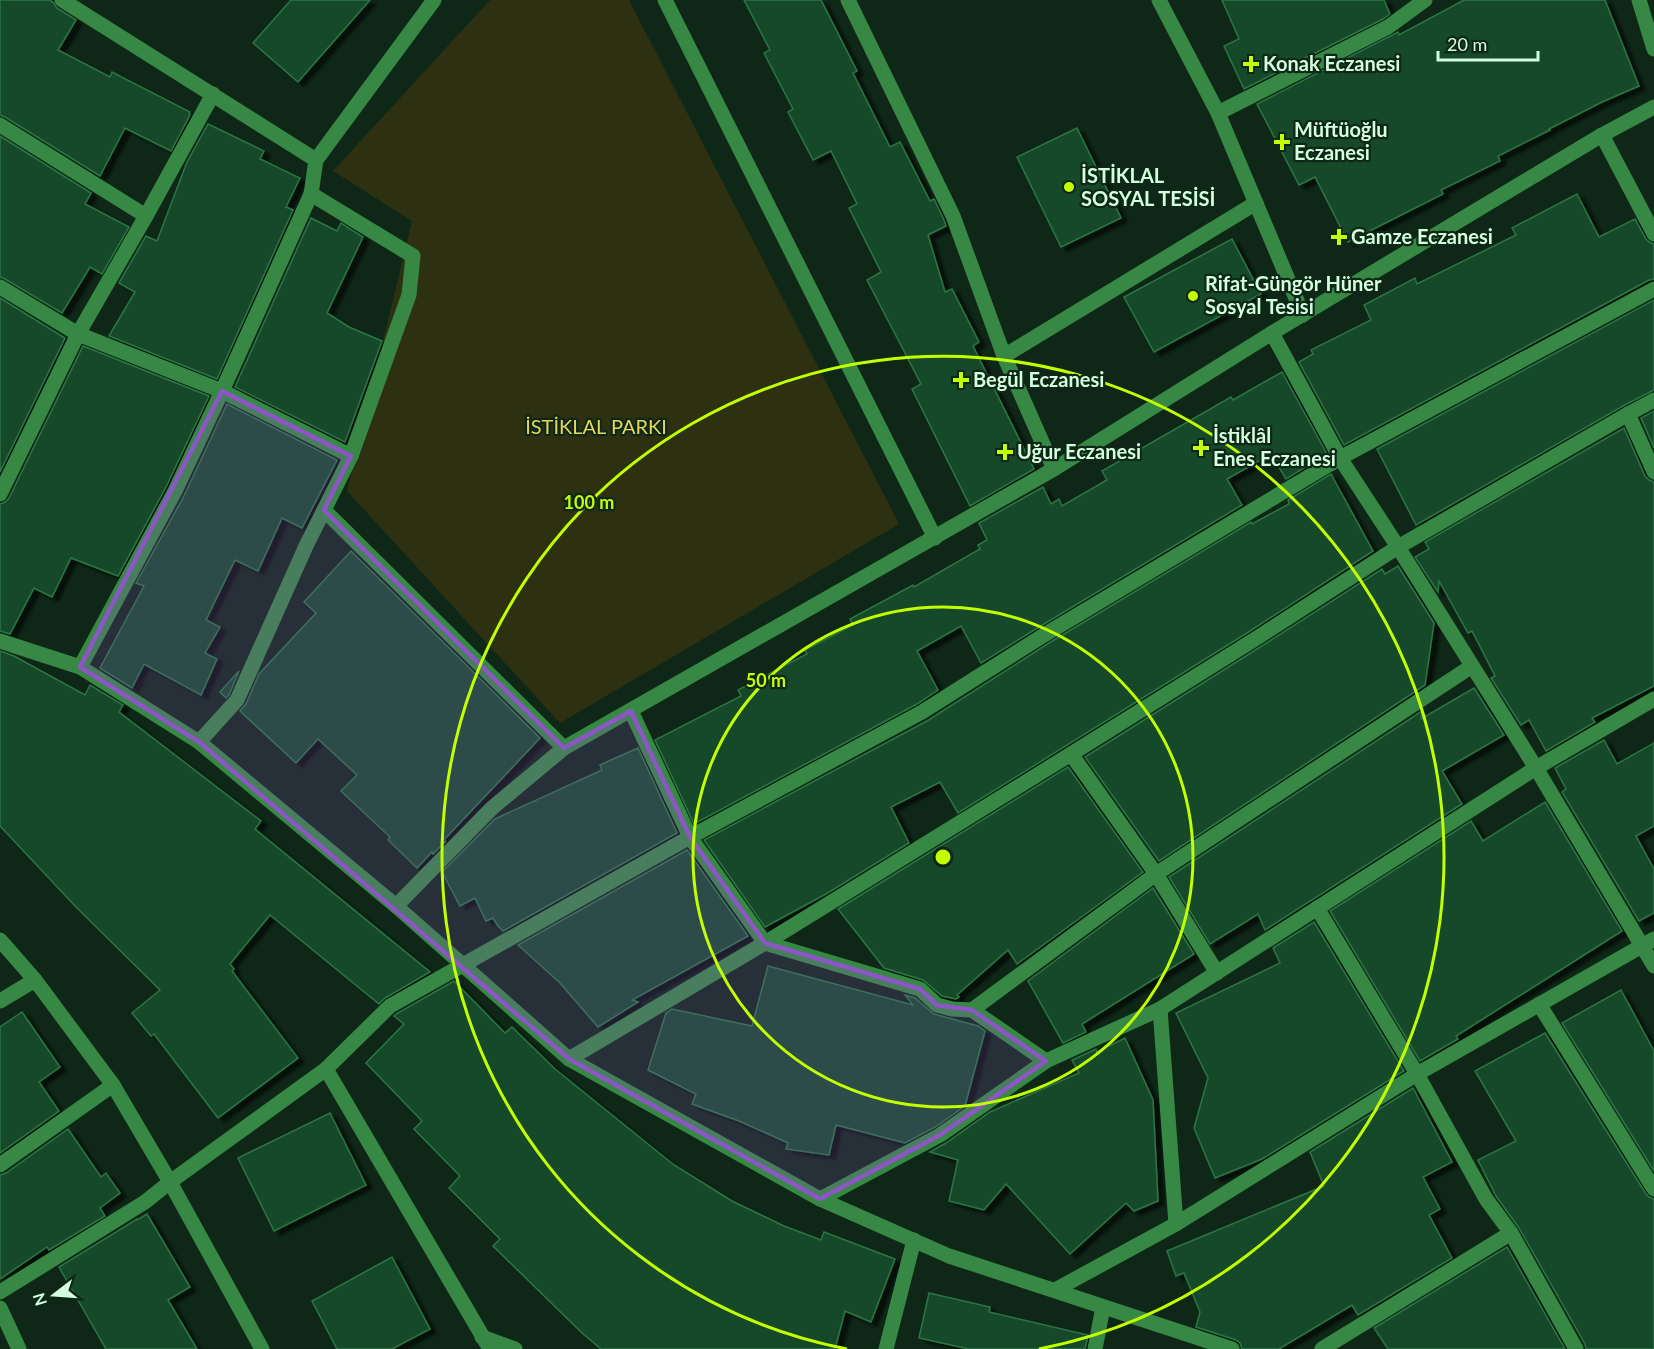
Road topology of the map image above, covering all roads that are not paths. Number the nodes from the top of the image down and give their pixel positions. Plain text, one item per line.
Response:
1 (62, 0) edge
2 (434, 0) edge
3 (665, 0) edge
4 (848, 0) edge
5 (1159, 0) edge
6 (1423, 0) edge
7 (1639, 0) edge
8 (1654, 49) edge
9 (213, 94) junction
10 (1654, 107) edge
11 (1218, 113) junction
12 (0, 125) edge
13 (1602, 135) junction
14 (316, 160) junction
15 (311, 194) junction
16 (1256, 203) junction
17 (146, 216) junction
18 (1654, 234) edge
19 (0, 287) edge
20 (1654, 289) edge
21 (1303, 315) junction
22 (1272, 333) junction
23 (78, 334) junction
24 (1004, 356) junction
25 (222, 391) junction
26 (1654, 400) edge
27 (1628, 414) junction
28 (351, 456) junction
29 (1340, 458) junction
30 (1054, 469) junction
31 (1654, 472) edge
32 (0, 494) edge
33 (324, 510) junction
34 (935, 538) junction
35 (1398, 547) junction
36 (0, 641) edge
37 (1472, 666) junction
38 (80, 667) junction
39 (1654, 700) edge
40 (631, 711) junction
41 (199, 742) junction
42 (564, 748) junction
43 (1071, 754) junction
44 (1536, 768) junction
45 (690, 837) junction
46 (1156, 874) junction
47 (396, 906) junction
48 (1317, 908) junction
49 (0, 940) edge
50 (1648, 942) edge
51 (765, 943) junction
52 (461, 965) junction
53 (1654, 966) edge
54 (1217, 973) junction
55 (35, 980) junction
56 (0, 1001) edge
57 (1539, 1004) junction
58 (1160, 1009) junction
59 (972, 1010) junction
60 (569, 1059) junction
61 (1046, 1061) junction
62 (326, 1069) junction
63 (1417, 1074) junction
64 (113, 1085) junction
65 (0, 1164) edge
66 (170, 1182) junction
67 (1654, 1189) edge
68 (820, 1199) junction
69 (1176, 1224) junction
70 (1511, 1233) junction
71 (914, 1240) junction
72 (1055, 1290) junction
73 (0, 1292) edge
74 (1103, 1306) junction
75 (0, 1308) edge
76 (486, 1343) edge
77 (18, 1349) edge
78 (261, 1349) edge
79 (515, 1349) edge
80 (886, 1349) edge
81 (1095, 1349) edge
82 (1232, 1349) edge
83 (1322, 1349) edge
84 (1576, 1349) edge

1 - 9 street
2 - 14 street
3 - 34 street
4 - 24 street
5 - 11 street
6 - 11 street
7 - 8 street
9 - 14 street
9 - 17 street
10 - 13 street
11 - 16 street
12 - 17 street
13 - 18 street
13 - 21 street
14 - 15 street
15 - 25 street
15 - 28 street
16 - 21 street
16 - 24 street
17 - 23 street
19 - 23 street
20 - 29 street
21 - 22 street
22 - 29 street
22 - 30 street
23 - 25 street
23 - 32 street
24 - 30 street
25 - 28 street
25 - 38 street
26 - 27 street
27 - 31 street
27 - 35 street
28 - 33 street
29 - 35 street
29 - 45 street
30 - 34 street
33 - 41 street
33 - 42 street
34 - 40 street
35 - 37 street
35 - 43 street
36 - 38 street
37 - 44 street
37 - 46 street
38 - 41 street
39 - 44 street
40 - 42 street
40 - 45 street
41 - 47 street
42 - 47 street
43 - 46 street
43 - 51 street
44 - 48 street
44 - 50 street
45 - 51 street
45 - 52 street
46 - 54 street
46 - 59 street
47 - 52 street
48 - 54 street
48 - 63 street
49 - 55 street
50 - 53 street
50 - 57 street
51 - 59 street
51 - 60 street
52 - 60 street
52 - 62 street
54 - 58 street
55 - 56 street
55 - 64 street
57 - 63 street
57 - 67 street
58 - 61 street
58 - 69 street
59 - 61 street
60 - 68 street
61 - 68 street
62 - 66 street
62 - 76 street
63 - 69 street
63 - 70 street
64 - 65 street
64 - 66 street
66 - 73 street
66 - 78 street
68 - 71 street
69 - 72 street
70 - 83 street
70 - 84 street
71 - 72 street
71 - 80 street
72 - 74 street
74 - 81 street
74 - 82 street
75 - 77 street
76 - 79 street

